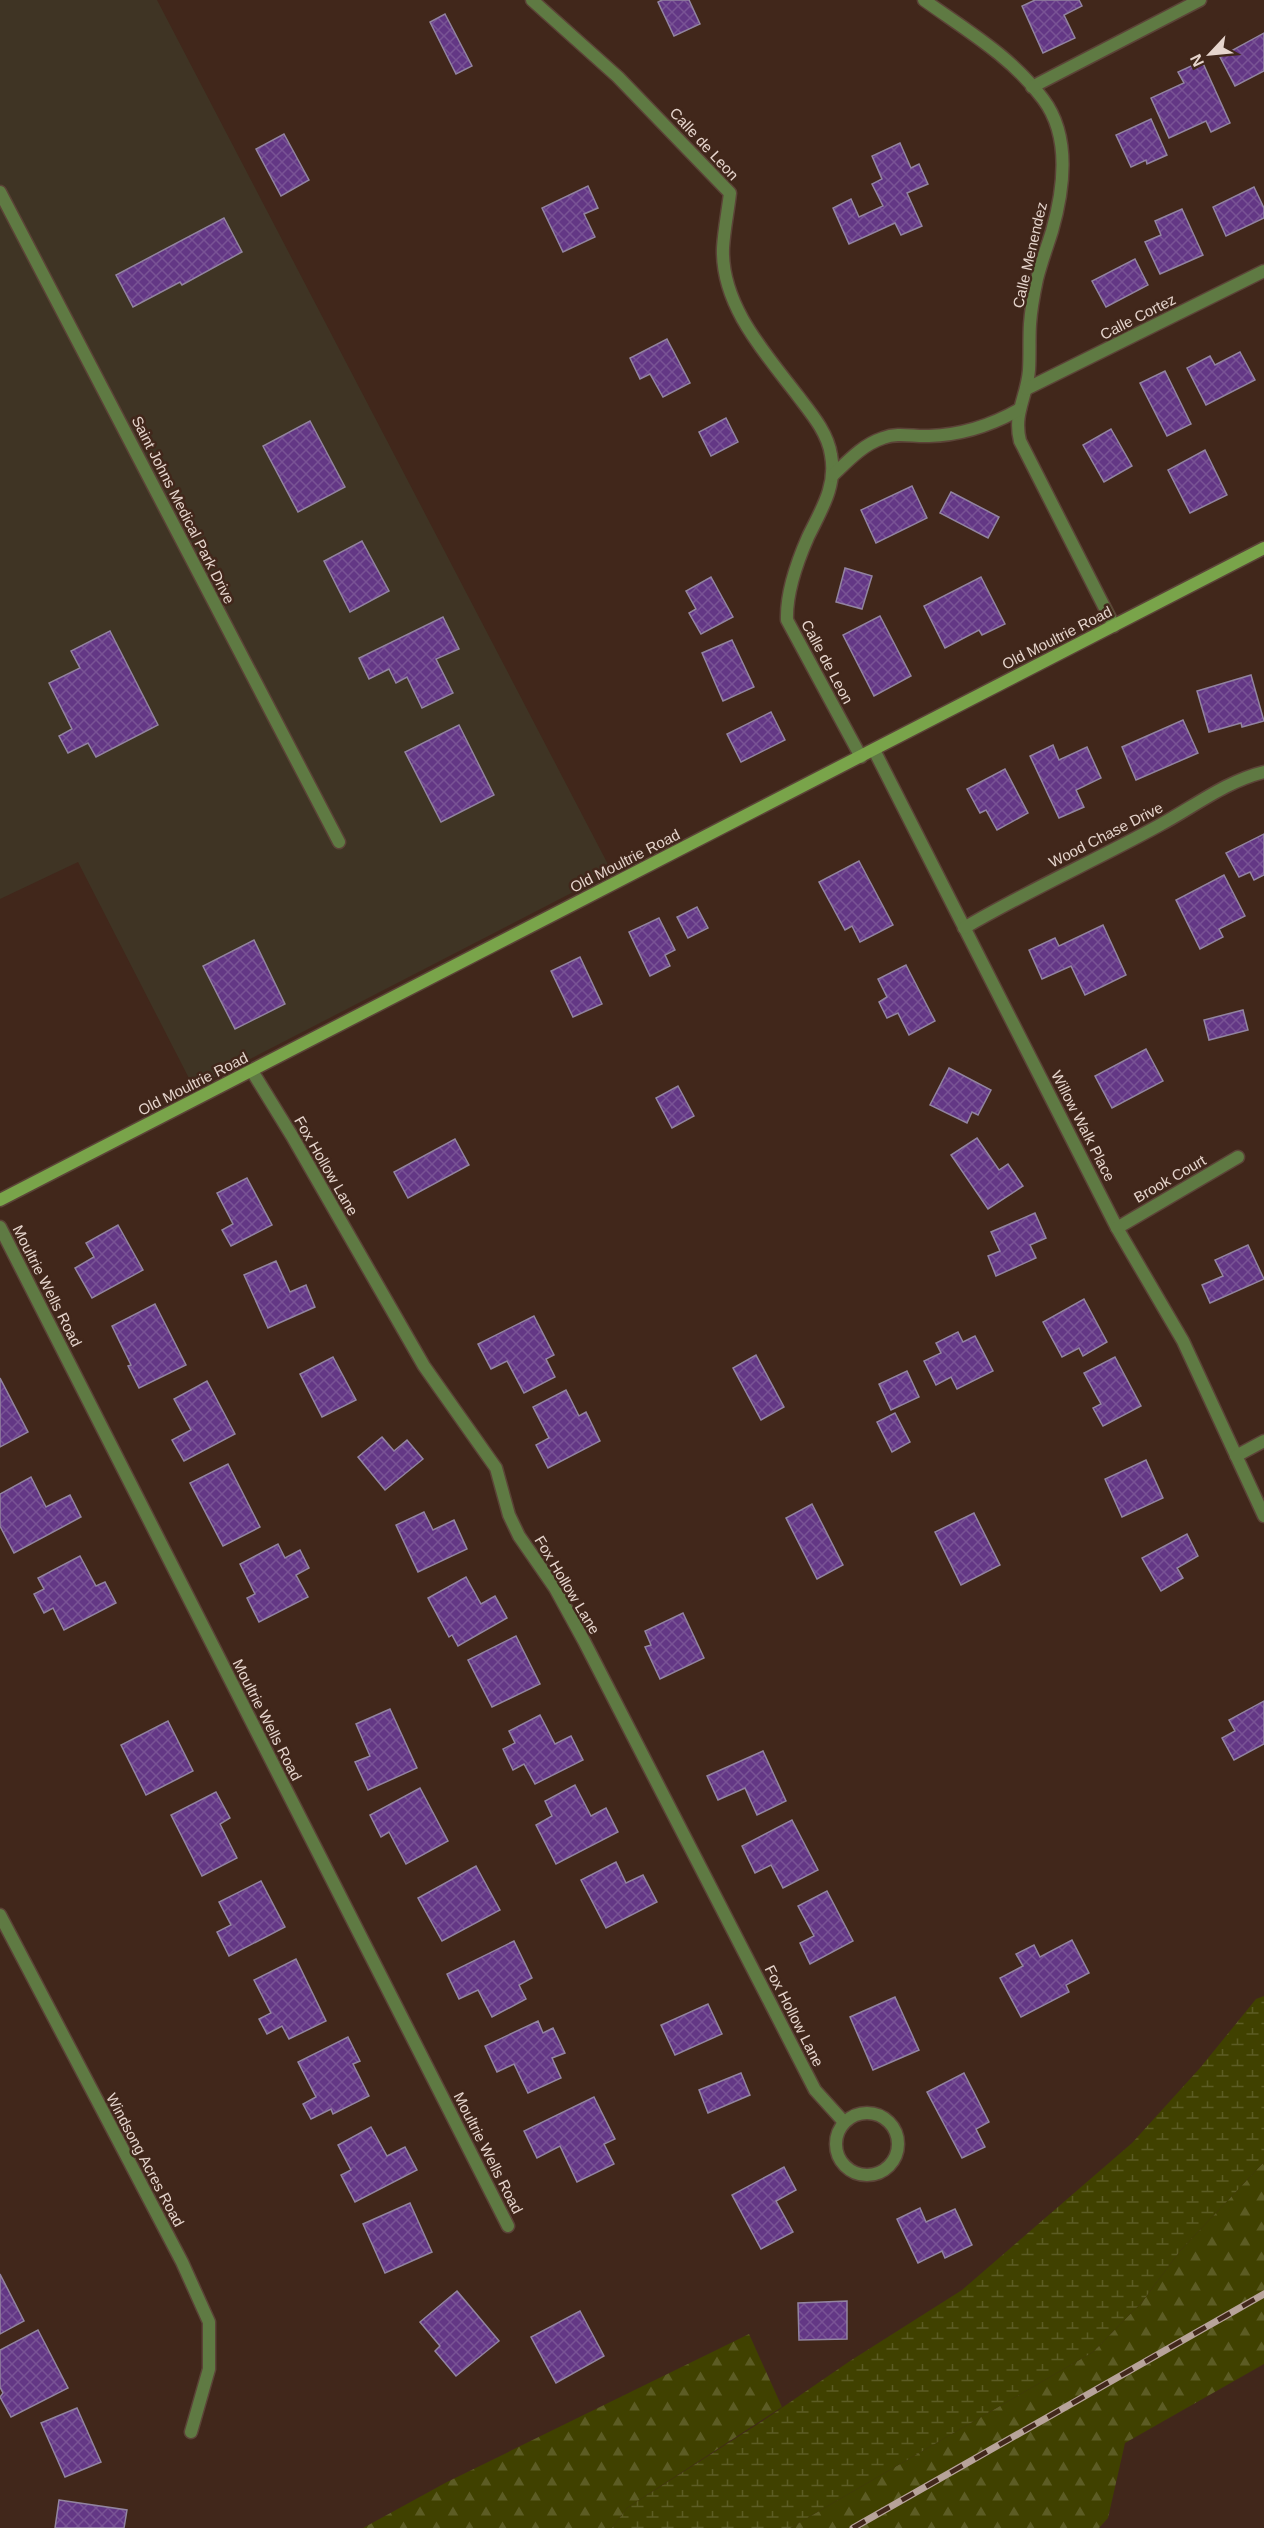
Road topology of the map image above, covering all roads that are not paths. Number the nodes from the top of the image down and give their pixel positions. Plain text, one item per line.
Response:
1 (532, 0) edge
2 (924, 0) edge
3 (1200, 0) edge
4 (1032, 87) junction
5 (0, 192) edge
6 (1264, 271) edge
7 (1026, 389) junction
8 (1020, 408) junction
9 (832, 476) junction
10 (1264, 548) edge
11 (1114, 626) junction
12 (874, 750) junction
13 (861, 757) junction
14 (1264, 772) edge
15 (339, 842) dead end
16 (964, 928) junction
17 (252, 1071) junction
18 (1238, 1157) dead end
19 (0, 1200) edge
20 (0, 1227) edge
21 (1117, 1228) junction
22 (1264, 1441) edge
23 (1236, 1456) junction
24 (1264, 1516) edge
25 (0, 1915) edge
26 (844, 2122) junction
27 (508, 2226) dead end
28 (190, 2432) dead end

1 - 9 street, Calle de Leon
2 - 4 street, Calle Menendez
3 - 4 street
4 - 7 street, Calle Menendez
5 - 15 street, Saint Johns Medical Park Drive
6 - 7 street, Calle Cortez
7 - 8 street, Calle Menendez
8 - 9 street
8 - 11 street, Calle Menendez
9 - 13 street, Calle de Leon
10 - 11 main road, Old Moultrie Road
11 - 12 main road, Old Moultrie Road
12 - 13 main road, Old Moultrie Road
12 - 16 street, Willow Walk Place
13 - 17 main road, Old Moultrie Road
14 - 16 street, Wood Chase Drive
16 - 21 street, Willow Walk Place
17 - 19 main road, Old Moultrie Road
17 - 26 street, Fox Hollow Lane
18 - 21 street, Brook Court
20 - 27 street, Moultrie Wells Road
21 - 23 street, Willow Walk Place
22 - 23 street
23 - 24 street, Willow Walk Place
25 - 28 street, Windsong Acres Road
26 - 26 street

